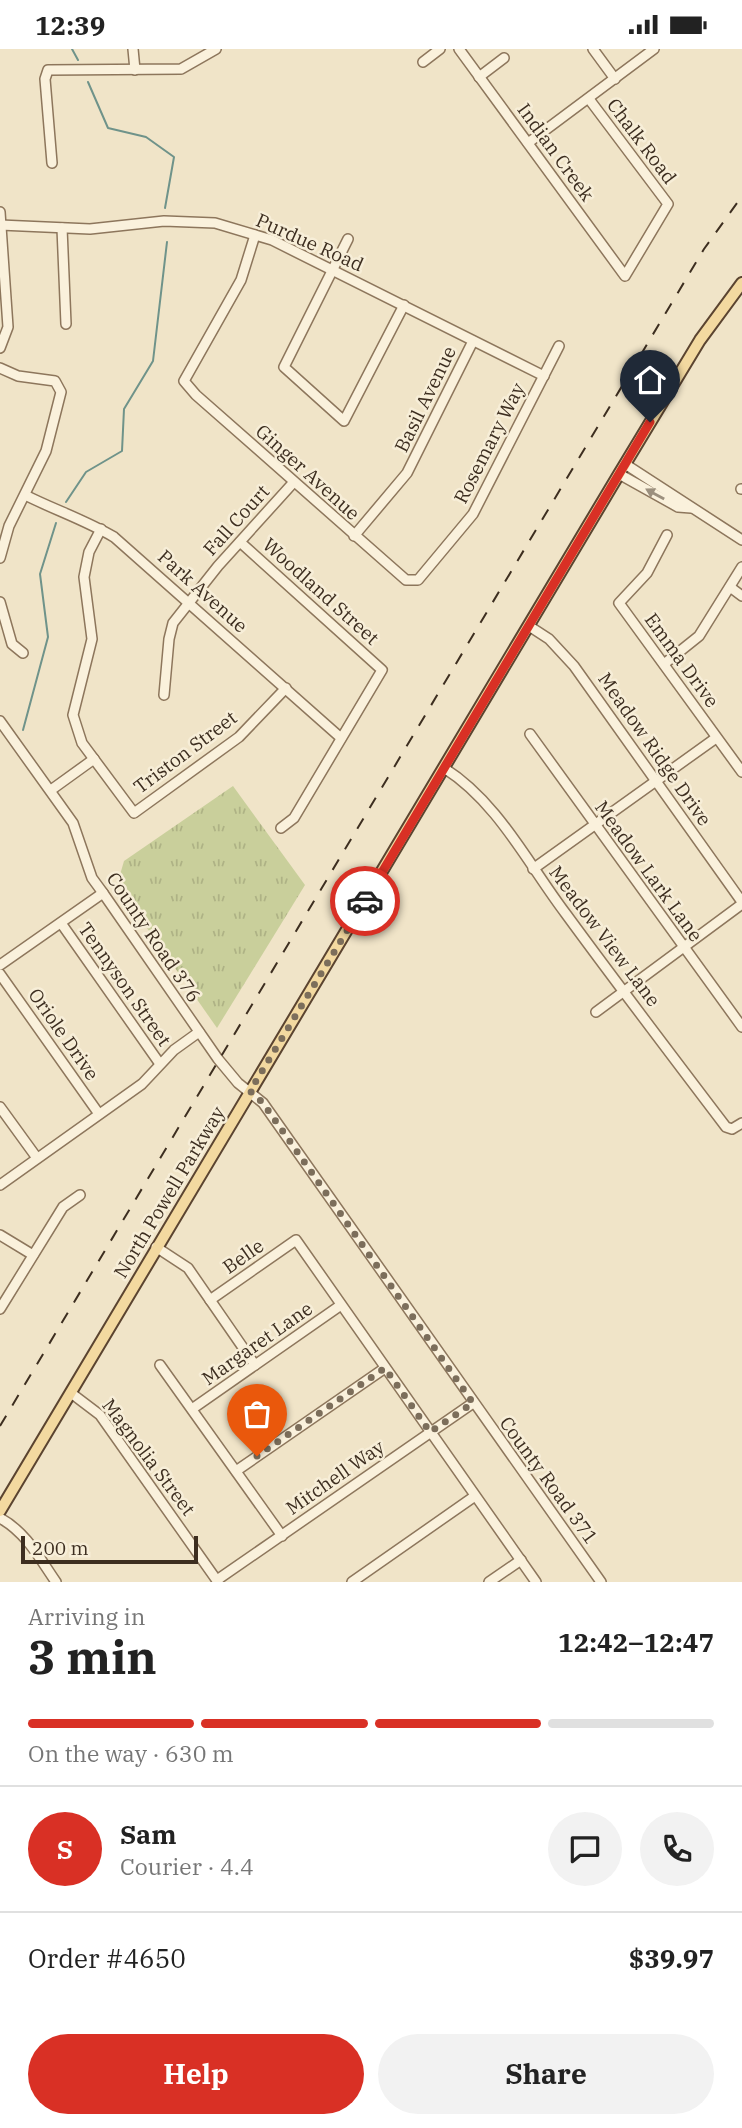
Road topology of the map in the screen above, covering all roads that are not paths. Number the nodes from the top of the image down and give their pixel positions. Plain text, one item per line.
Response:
1 (133, 49) edge
2 (216, 49) edge
3 (440, 49) edge
4 (458, 49) edge
5 (593, 49) edge
6 (654, 49) edge
7 (504, 58) dead end
8 (423, 62) dead end
9 (135, 70) junction
10 (479, 77) junction
11 (615, 79) junction
12 (589, 99) junction
13 (528, 143) junction
14 (52, 163) dead end
15 (0, 212) edge
16 (1, 225) edge
17 (62, 228) junction
18 (255, 235) junction
19 (348, 239) dead end
20 (333, 269) junction
21 (625, 276) joint
22 (742, 283) edge
23 (404, 305) junction
24 (66, 324) dead end
25 (473, 341) junction
26 (559, 346) dead end
27 (0, 348) edge
28 (0, 368) edge
29 (544, 376) junction
30 (625, 464) junction
31 (619, 474) junction
32 (293, 483) junction
33 (25, 495) junction
34 (692, 508) junction
35 (101, 529) junction
36 (667, 535) dead end
37 (354, 536) junction
38 (742, 540) edge
39 (240, 542) junction
40 (0, 558) edge
41 (742, 567) edge
42 (414, 582) joint
43 (730, 587) junction
44 (742, 596) edge
45 (0, 602) edge
46 (190, 603) junction
47 (529, 626) junction
48 (23, 653) dead end
49 (664, 664) junction
50 (286, 688) junction
51 (164, 695) dead end
52 (0, 722) edge
53 (530, 734) dead end
54 (341, 738) junction
55 (716, 738) junction
56 (94, 759) junction
57 (444, 768) junction
58 (742, 772) edge
59 (656, 780) junction
60 (51, 790) junction
61 (595, 825) junction
62 (281, 828) dead end
63 (533, 869) junction
64 (103, 893) junction
65 (742, 903) edge
66 (61, 923) junction
67 (682, 947) junction
68 (0, 965) edge
69 (0, 974) edge
70 (623, 991) junction
71 (596, 1012) dead end
72 (742, 1027) edge
73 (198, 1032) junction
74 (160, 1064) junction
75 (250, 1091) junction
76 (0, 1107) edge
77 (99, 1114) junction
78 (742, 1123) edge
79 (37, 1158) junction
80 (0, 1185) edge
81 (80, 1195) dead end
82 (0, 1235) edge
83 (156, 1247) junction
84 (33, 1255) junction
85 (210, 1300) junction
86 (341, 1305) junction
87 (0, 1309) edge
88 (160, 1364) dead end
89 (255, 1366) junction
90 (385, 1368) junction
91 (71, 1393) junction
92 (473, 1403) junction
93 (192, 1409) junction
94 (430, 1432) junction
95 (236, 1471) junction
96 (475, 1496) junction
97 (0, 1511) edge
98 (0, 1518) edge
99 (282, 1536) junction
100 (521, 1560) junction
101 (218, 1581) edge
102 (56, 1582) edge
103 (352, 1582) edge
104 (489, 1582) edge
105 (536, 1582) edge
106 (601, 1582) edge

1 - 9 street
2 - 9 street
3 - 8 street
4 - 10 street, Indian Creek
5 - 11 street
6 - 11 street
7 - 10 street
9 - 14 street
10 - 13 street, Indian Creek
11 - 12 street
12 - 13 street
12 - 21 street, Chalk Road
13 - 21 street, Indian Creek
15 - 16 street
16 - 17 street, Purdue Road
16 - 27 street
17 - 18 street, Purdue Road
17 - 24 street
18 - 20 street, Purdue Road
18 - 32 street, Ginger Avenue
19 - 20 street
20 - 23 street, Purdue Road
20 - 23 street
22 - 30 main road, North Powell Parkway
23 - 25 street, Purdue Road
25 - 29 street, Purdue Road
25 - 37 street, Basil Avenue
26 - 29 street, Rosemary Way
28 - 33 street
29 - 42 street, Rosemary Way
30 - 31 main road, North Powell Parkway
30 - 34 street
34 -> 31 street
31 - 47 main road, North Powell Parkway
32 - 37 street, Ginger Avenue
32 - 39 street, Fall Court
33 - 35 street, Park Avenue
33 - 40 street
34 - 38 street
35 - 46 street, Park Avenue
35 - 56 street
36 - 49 street, Emma Drive
37 - 42 street, Ginger Avenue
39 - 46 street, Fall Court
39 - 54 street, Woodland Street
41 - 43 street
43 - 44 street
43 - 49 street
45 - 48 street
46 - 50 street, Park Avenue
46 - 51 street, Fall Court
47 - 57 main road, North Powell Parkway
47 - 59 street, Meadow Ridge Drive
49 - 55 street, Emma Drive
50 - 54 street, Park Avenue
50 - 56 street, Triston Street
52 - 60 street, County Road 376
53 - 61 street, Meadow Lark Lane
54 - 62 street
55 - 58 street, Emma Drive
55 - 59 street
56 - 60 street
57 - 63 street, Meadow View Lane
57 - 75 main road, North Powell Parkway
59 - 61 street
59 - 65 street, Meadow Ridge Drive
60 - 64 street, County Road 376
61 - 63 street
61 - 67 street, Meadow Lark Lane
63 - 70 street, Meadow View Lane
64 - 66 street
64 - 73 street, County Road 376
65 - 67 street
66 - 68 street
66 - 74 street, Tennyson Street
67 - 70 street
67 - 72 street, Meadow Lark Lane
69 - 77 street, Oriole Drive
70 - 71 street
70 - 78 street, Meadow View Lane
73 - 74 street
73 - 75 street, County Road 376
74 - 77 street
75 - 83 main road, North Powell Parkway
75 - 92 street, County Road 371
76 - 79 street
77 - 79 street
79 - 80 street
81 - 84 street
82 - 84 street
83 - 85 street
83 - 91 main road, North Powell Parkway
84 - 87 street
85 - 86 street, Belle
85 - 89 street
86 - 89 street, Margaret Lane
86 - 90 street
88 - 93 street
89 - 93 street, Margaret Lane
90 - 94 street
90 - 95 street
91 - 97 main road, North Powell Parkway
91 - 101 street, Magnolia Street
92 - 94 street, Mitchell Way
92 - 106 street, County Road 371
93 - 95 street
94 - 96 street
94 - 99 street, Mitchell Way
95 - 99 street
96 - 100 street
96 - 103 street
98 - 102 street
99 - 101 street, Mitchell Way
100 - 104 street
100 - 105 street

